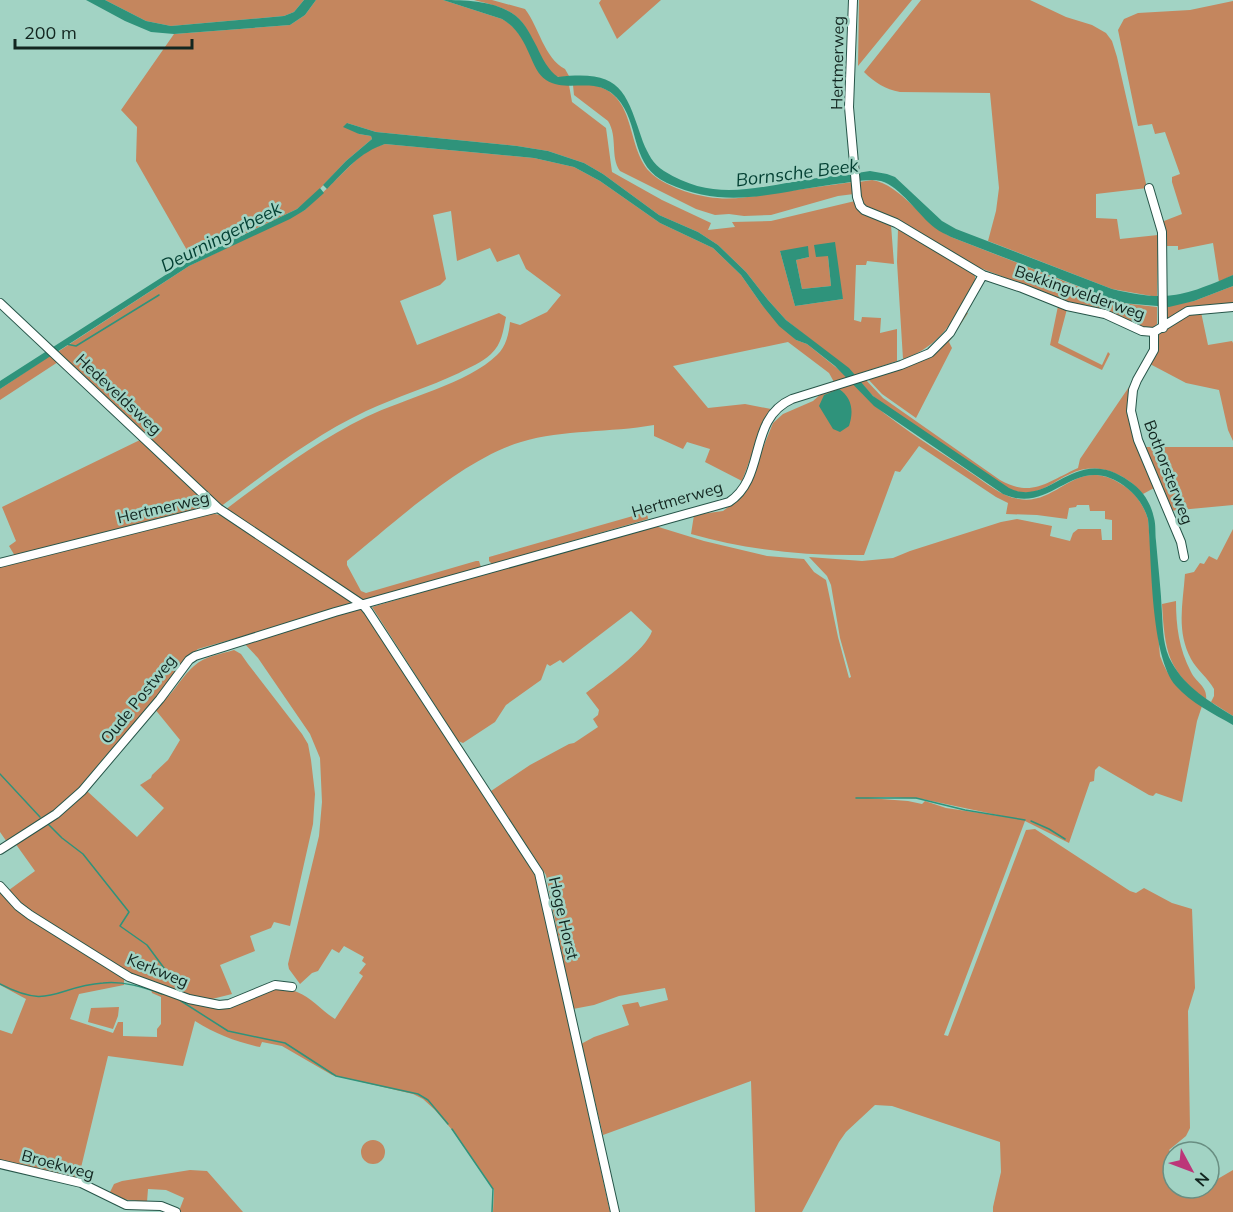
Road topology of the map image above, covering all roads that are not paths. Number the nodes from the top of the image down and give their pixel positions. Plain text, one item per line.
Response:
1 (853, 0) edge
2 (1149, 188) dead end
3 (983, 275) junction
4 (0, 303) edge
5 (1233, 307) edge
6 (1158, 330) junction
7 (218, 508) junction
8 (1184, 557) dead end
9 (0, 563) edge
10 (363, 605) junction
11 (0, 850) edge
12 (0, 886) edge
13 (292, 987) dead end
14 (0, 1164) edge
15 (176, 1212) edge
16 (615, 1212) edge

1 - 3 street, Hertmerweg
2 - 6 street, Bothorsterweg
3 - 6 street, Bekkingvelderweg
3 - 10 street, Hertmerweg
4 - 7 street, Hedeveldsweg
5 - 6 street, Bekkingvelderweg
6 - 8 street, Bothorsterweg
7 - 9 street, Hertmerweg
7 - 10 street, Hertmerweg
10 - 11 street, Oude Postweg
10 - 16 street, Hoge Horst
12 - 13 street, Kerkweg
14 - 15 street, Broekweg

